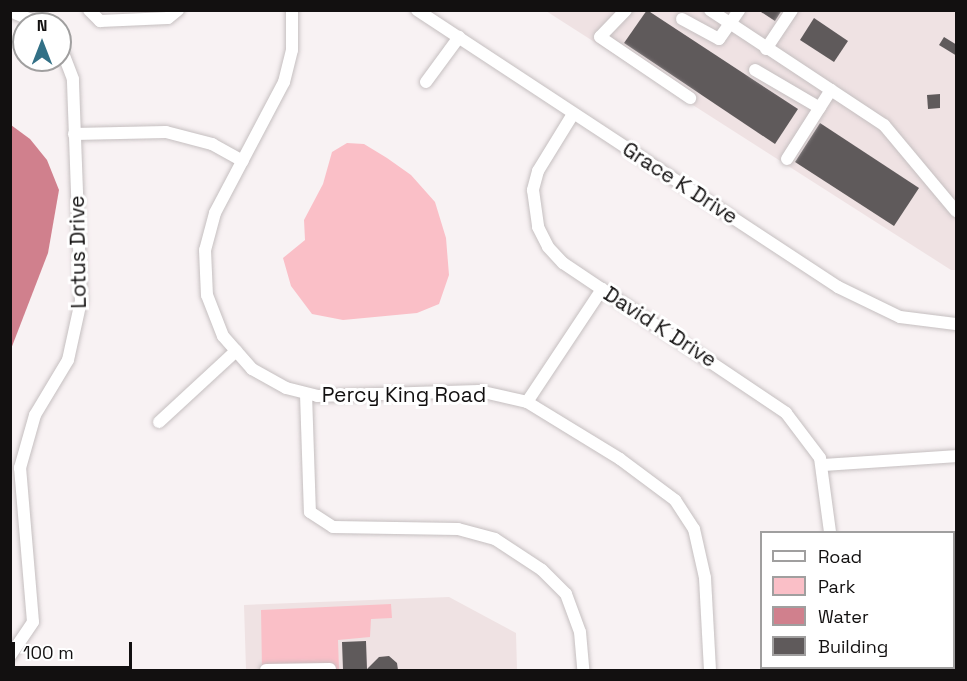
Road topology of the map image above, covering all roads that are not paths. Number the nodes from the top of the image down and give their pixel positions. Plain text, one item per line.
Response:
1 (89, 10) edge
2 (178, 10) edge
3 (292, 10) edge
4 (417, 10) edge
5 (626, 10) edge
6 (710, 10) edge
7 (739, 10) edge
8 (792, 10) edge
9 (682, 19) dead end
10 (730, 25) junction
11 (459, 37) junction
12 (766, 49) junction
13 (797, 69) junction
14 (755, 70) dead end
15 (70, 72) edge
16 (426, 82) dead end
17 (784, 88) junction
18 (831, 90) junction
19 (690, 98) dead end
20 (820, 108) junction
21 (573, 114) junction
22 (74, 134) junction
23 (788, 159) dead end
24 (243, 161) junction
25 (957, 211) edge
26 (602, 289) junction
27 (957, 324) edge
28 (236, 351) junction
29 (306, 394) junction
30 (527, 402) junction
31 (159, 422) dead end
32 (957, 456) edge
33 (16, 465) edge
34 (822, 465) junction
35 (830, 531) edge
36 (10, 656) edge
37 (330, 669) dead end
38 (266, 670) edge
39 (583, 670) edge
40 (710, 670) edge

1 - 2 street
3 - 24 street, Percy King Road
4 - 11 street, Grace K Drive
5 - 19 street
6 - 10 street
7 - 10 street
8 - 12 street
9 - 10 street
10 - 12 street
11 - 16 street
11 - 21 street, Grace K Drive
12 - 13 street
13 - 17 street
13 - 18 street
14 - 17 street
15 - 22 street, Lotus Drive
17 - 20 street
18 - 20 street
18 - 25 street
20 - 23 street
21 - 26 street, David K Drive
21 - 27 street, Grace K Drive
22 - 24 street
22 - 33 street, Lotus Drive
24 - 28 street, Percy King Road
26 - 30 street
26 - 34 street, David K Drive
28 - 29 street, Percy King Road
28 - 31 street
29 - 30 street, Percy King Road
29 - 39 street
30 - 40 street, Percy King Road
32 - 34 street
33 - 36 street, Lotus Drive
34 - 35 street, David K Drive
37 - 38 street

